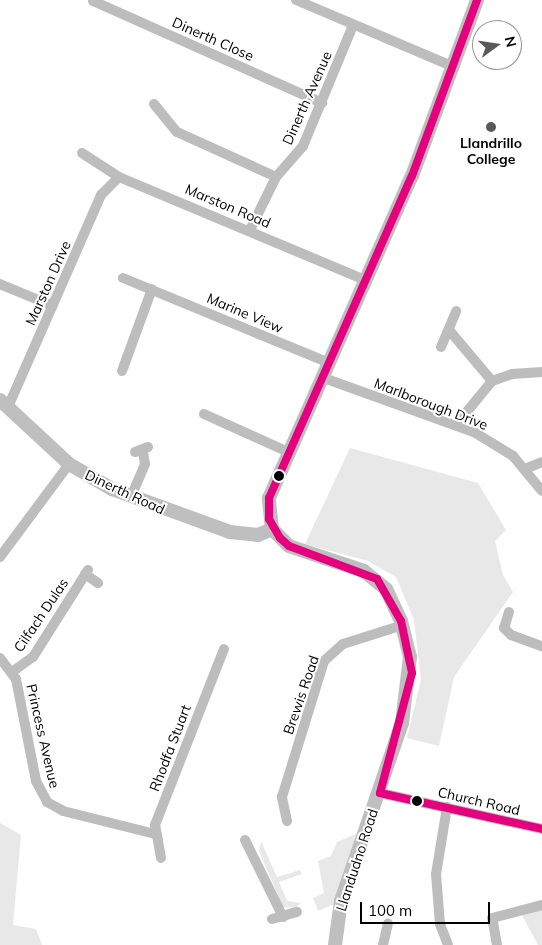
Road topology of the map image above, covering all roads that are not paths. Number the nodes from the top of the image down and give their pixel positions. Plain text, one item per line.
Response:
1 (93, 0) edge
2 (296, 0) edge
3 (477, 0) edge
4 (353, 26) junction
5 (454, 67) junction
6 (322, 103) junction
7 (154, 104) dead end
8 (82, 153) dead end
9 (119, 177) junction
10 (276, 177) junction
11 (250, 230) junction
12 (123, 278) dead end
13 (366, 280) junction
14 (0, 284) edge
15 (152, 289) junction
16 (53, 306) junction
17 (456, 311) dead end
18 (449, 330) junction
19 (441, 348) dead end
20 (326, 362) junction
21 (122, 371) dead end
22 (542, 372) edge
23 (321, 377) junction
24 (492, 381) junction
25 (4, 403) edge
26 (204, 414) dead end
27 (456, 425) junction
28 (142, 451) dead end
29 (286, 451) junction
30 (542, 462) edge
31 (69, 464) junction
32 (525, 469) junction
33 (542, 491) edge
34 (131, 497) junction
35 (272, 529) junction
36 (0, 557) edge
37 (98, 583) dead end
38 (509, 612) dead end
39 (403, 625) junction
40 (542, 646) edge
41 (224, 649) dead end
42 (0, 658) edge
43 (12, 672) junction
44 (380, 793) junction
45 (447, 807) junction
46 (287, 821) dead end
47 (542, 829) edge
48 (155, 834) junction
49 (245, 840) dead end
50 (161, 858) dead end
51 (542, 905) edge
52 (297, 912) dead end
53 (283, 917) junction
54 (272, 919) dead end
55 (388, 924) dead end
56 (334, 945) edge
57 (383, 945) edge
58 (448, 945) edge
59 (497, 945) edge

1 - 6 street, Dinerth Close
2 - 4 street
3 - 5 main road
4 - 5 street
4 - 6 street, Dinerth Avenue
5 - 13 main road
6 - 10 street, Dinerth Avenue
7 - 10 street
8 - 9 street, Marston Road
9 - 11 street, Marston Road
9 - 16 street, Marston Drive
10 - 11 street, Dinerth Avenue
11 - 13 street, Marston Road
12 - 15 street, Marine View
13 - 20 main road
14 - 16 street
15 - 20 street, Marine View
15 - 21 street
16 - 25 street, Marston Drive
17 - 18 street
18 - 19 street
18 - 24 street
20 - 23 main road
22 - 24 street
23 - 27 street, Marlborough Drive
23 - 29 main road
24 - 27 street
25 - 31 main road, Dinerth Road
26 - 29 street
27 - 32 street, Marlborough Drive
28 - 34 street
29 - 35 main road
30 - 32 street
31 - 34 main road, Dinerth Road
31 - 36 street
32 - 33 street, Marlborough Drive
34 - 35 main road, Dinerth Road
35 - 39 main road, Llandudno Road
37 - 43 street, Cilfach Dulas
38 - 40 street
39 - 44 main road, Llandudno Road
39 - 46 street, Brewis Road
41 - 48 street, Rhodfa Stuart
42 - 43 street, Princess Avenue
43 - 48 street, Princess Avenue
44 - 45 street, Church Road
44 - 56 main road, Llandudno Road
45 - 47 street, Church Road
45 - 58 street
48 - 50 street
49 - 53 street
51 - 59 street
52 - 53 street
53 - 54 street
55 - 57 street

